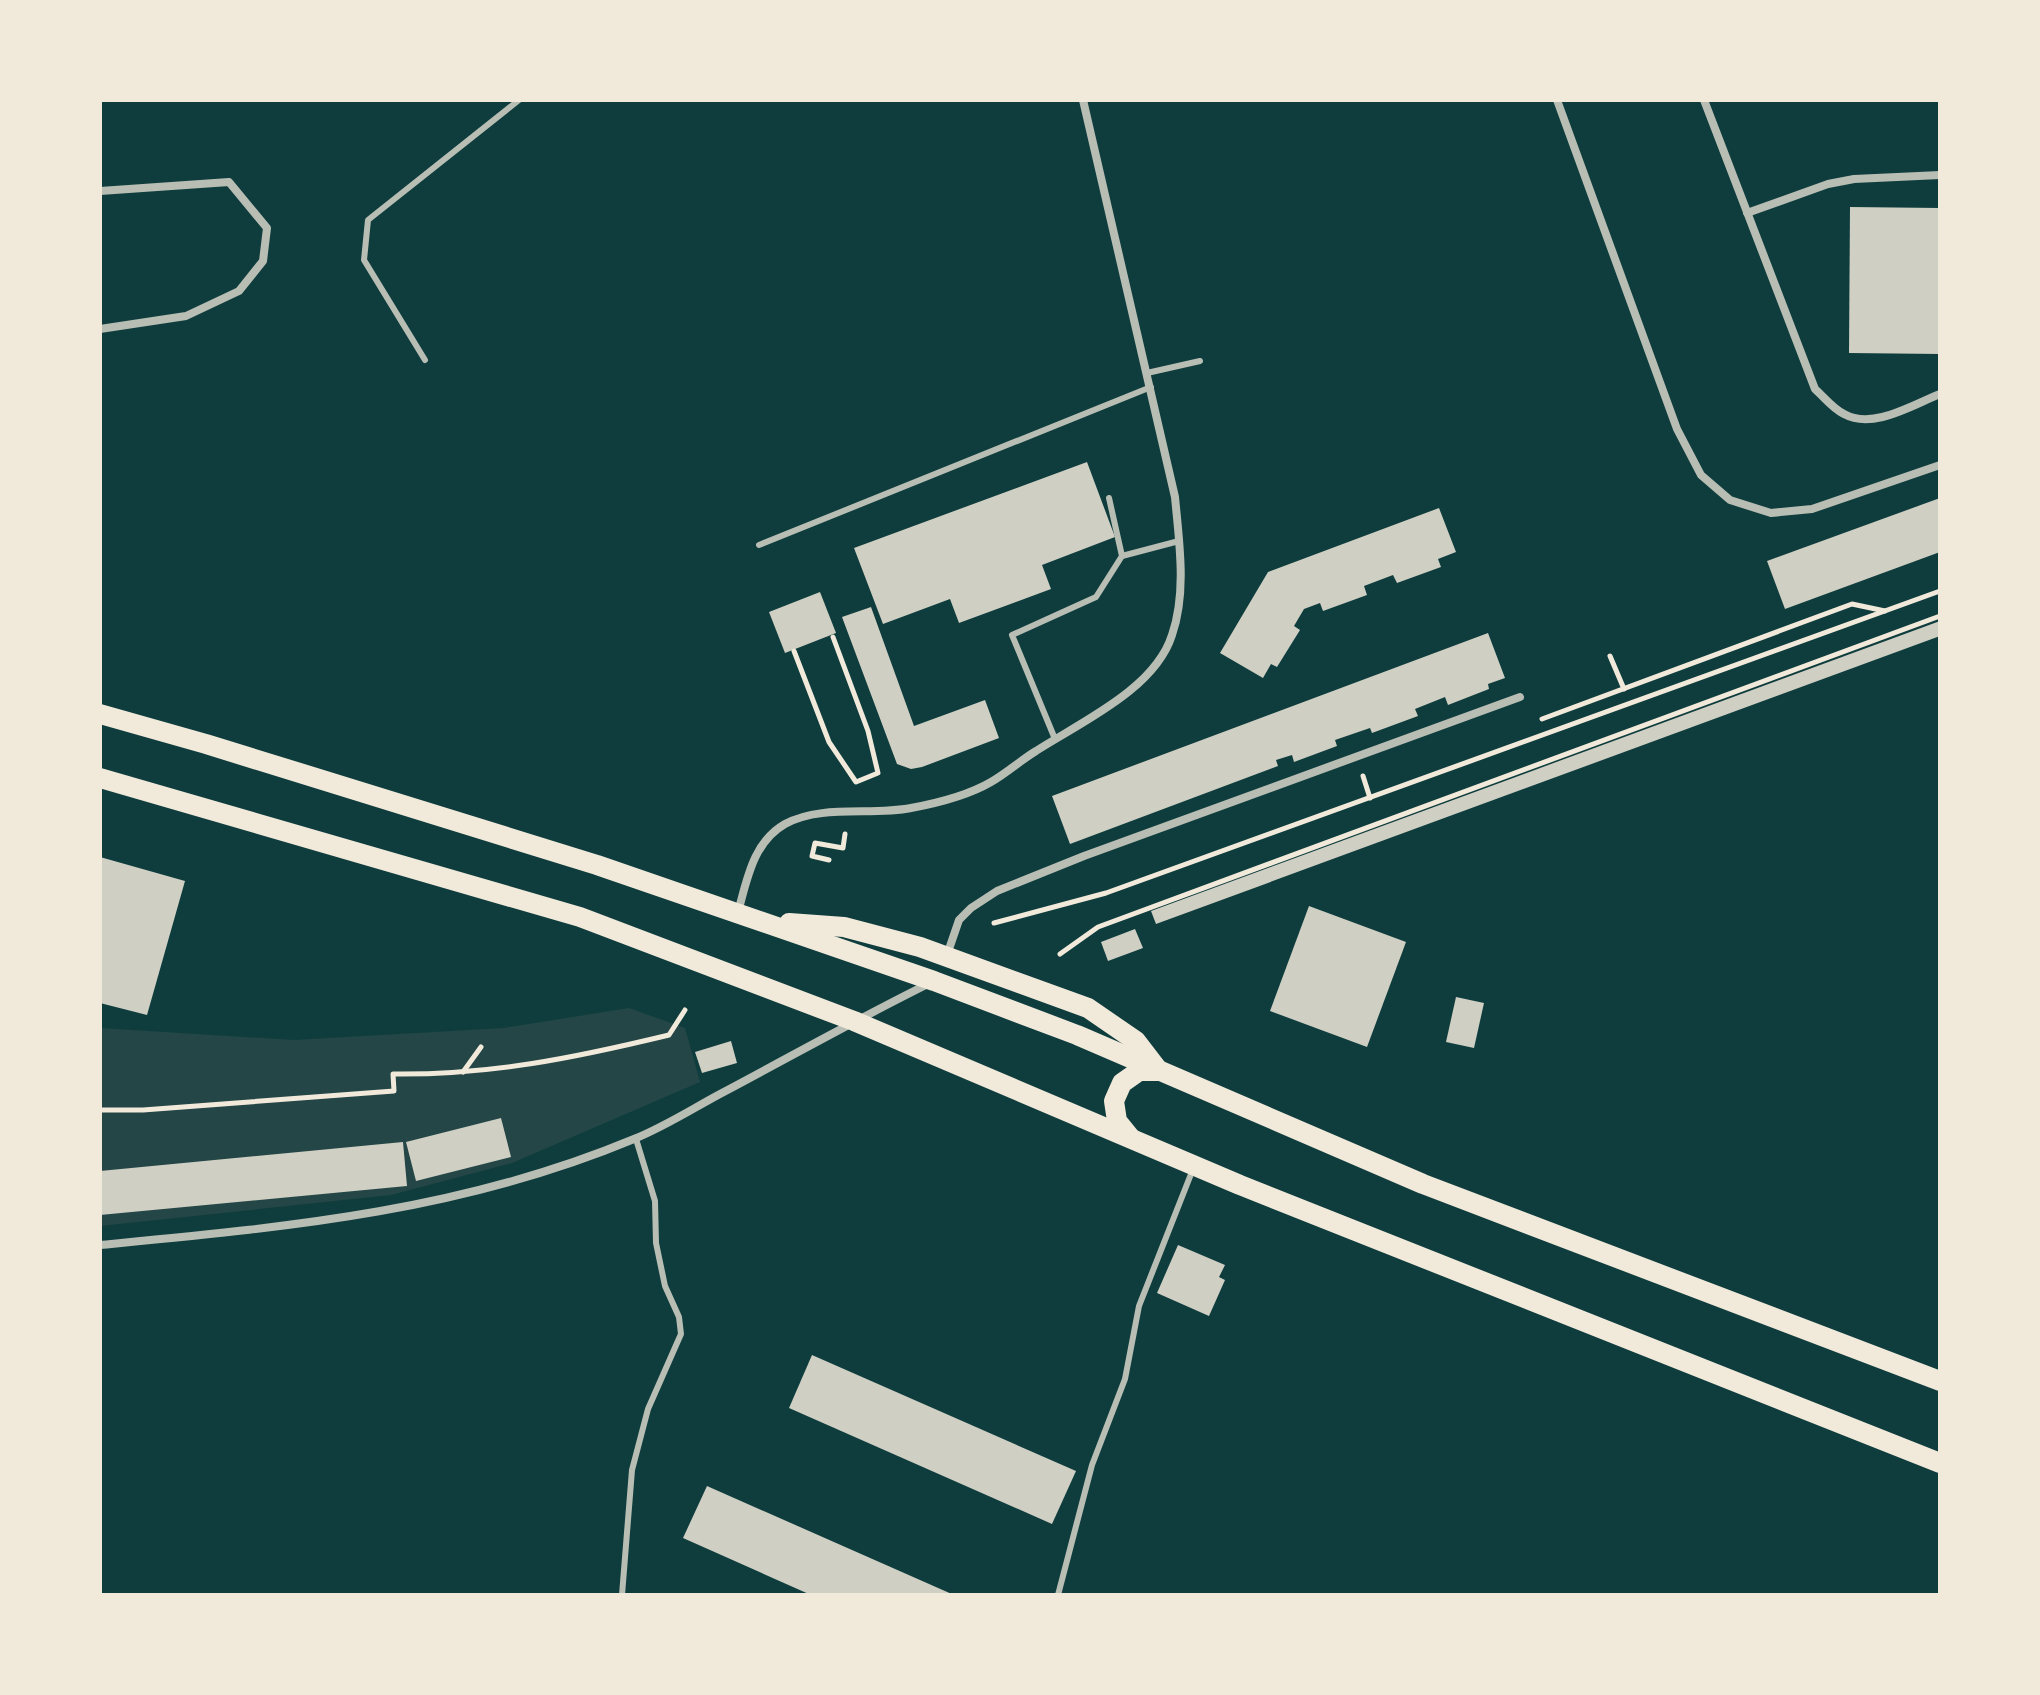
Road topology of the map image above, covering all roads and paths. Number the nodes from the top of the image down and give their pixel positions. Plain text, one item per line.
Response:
1 (519, 100) edge
2 (1083, 100) edge
3 (1557, 100) edge
4 (1704, 100) edge
5 (1940, 175) edge
6 (100, 191) edge
7 (1747, 213) junction
8 (100, 329) edge
9 (425, 360) dead end
10 (1200, 361) dead end
11 (1147, 373) junction
12 (1151, 387) junction
13 (1940, 394) edge
14 (1940, 465) edge
15 (1109, 498) dead end
16 (1179, 541) junction
17 (759, 545) dead end
18 (1122, 556) junction
19 (1940, 591) edge
20 (1886, 611) junction
21 (1940, 616) edge
22 (833, 637) dead end
23 (794, 651) dead end
24 (1610, 656) dead end
25 (1624, 689) junction
26 (1520, 697) dead end
27 (100, 714) edge
28 (1542, 719) dead end
29 (1055, 739) junction
30 (100, 778) edge
31 (1366, 786) dead end
32 (1370, 798) junction
33 (830, 847) dead end
34 (829, 860) dead end
35 (737, 913) junction
36 (761, 921) junction
37 (986, 925) dead end
38 (1060, 954) dead end
39 (946, 956) junction
40 (934, 981) junction
41 (685, 1010) dead end
42 (854, 1021) junction
43 (481, 1047) dead end
44 (1158, 1071) junction
45 (462, 1073) junction
46 (100, 1110) edge
47 (1130, 1137) junction
48 (636, 1139) junction
49 (1194, 1166) junction
50 (100, 1245) edge
51 (1940, 1381) edge
52 (1940, 1463) edge
53 (622, 1595) edge
54 (1058, 1595) edge

1 - 9 lane
2 - 11 street
3 - 14 street
4 - 7 street
5 - 7 street
6 - 8 street
7 - 13 street
10 - 11 lane
11 - 12 street
12 - 16 street
12 - 17 lane
15 - 18 lane
16 - 18 lane
16 - 29 street
18 - 29 lane
19 - 20 path
20 - 25 path
20 - 32 path
21 - 38 path
22 - 23 path
24 - 25 path
25 - 28 path
26 - 39 street
27 - 35 main road
29 - 35 street
30 - 42 main road
31 - 32 path
32 - 37 path
33 - 34 path
35 - 36 main road
36 - 39 main road
36 - 40 main road
39 - 44 main road
40 - 42 street
40 - 44 main road
41 - 45 path
42 - 47 main road
42 - 48 street
43 - 45 path
44 - 47 main road
44 - 51 main road
45 - 46 path
47 - 49 main road
48 - 50 street
48 - 53 lane
49 - 52 main road
49 - 54 lane

